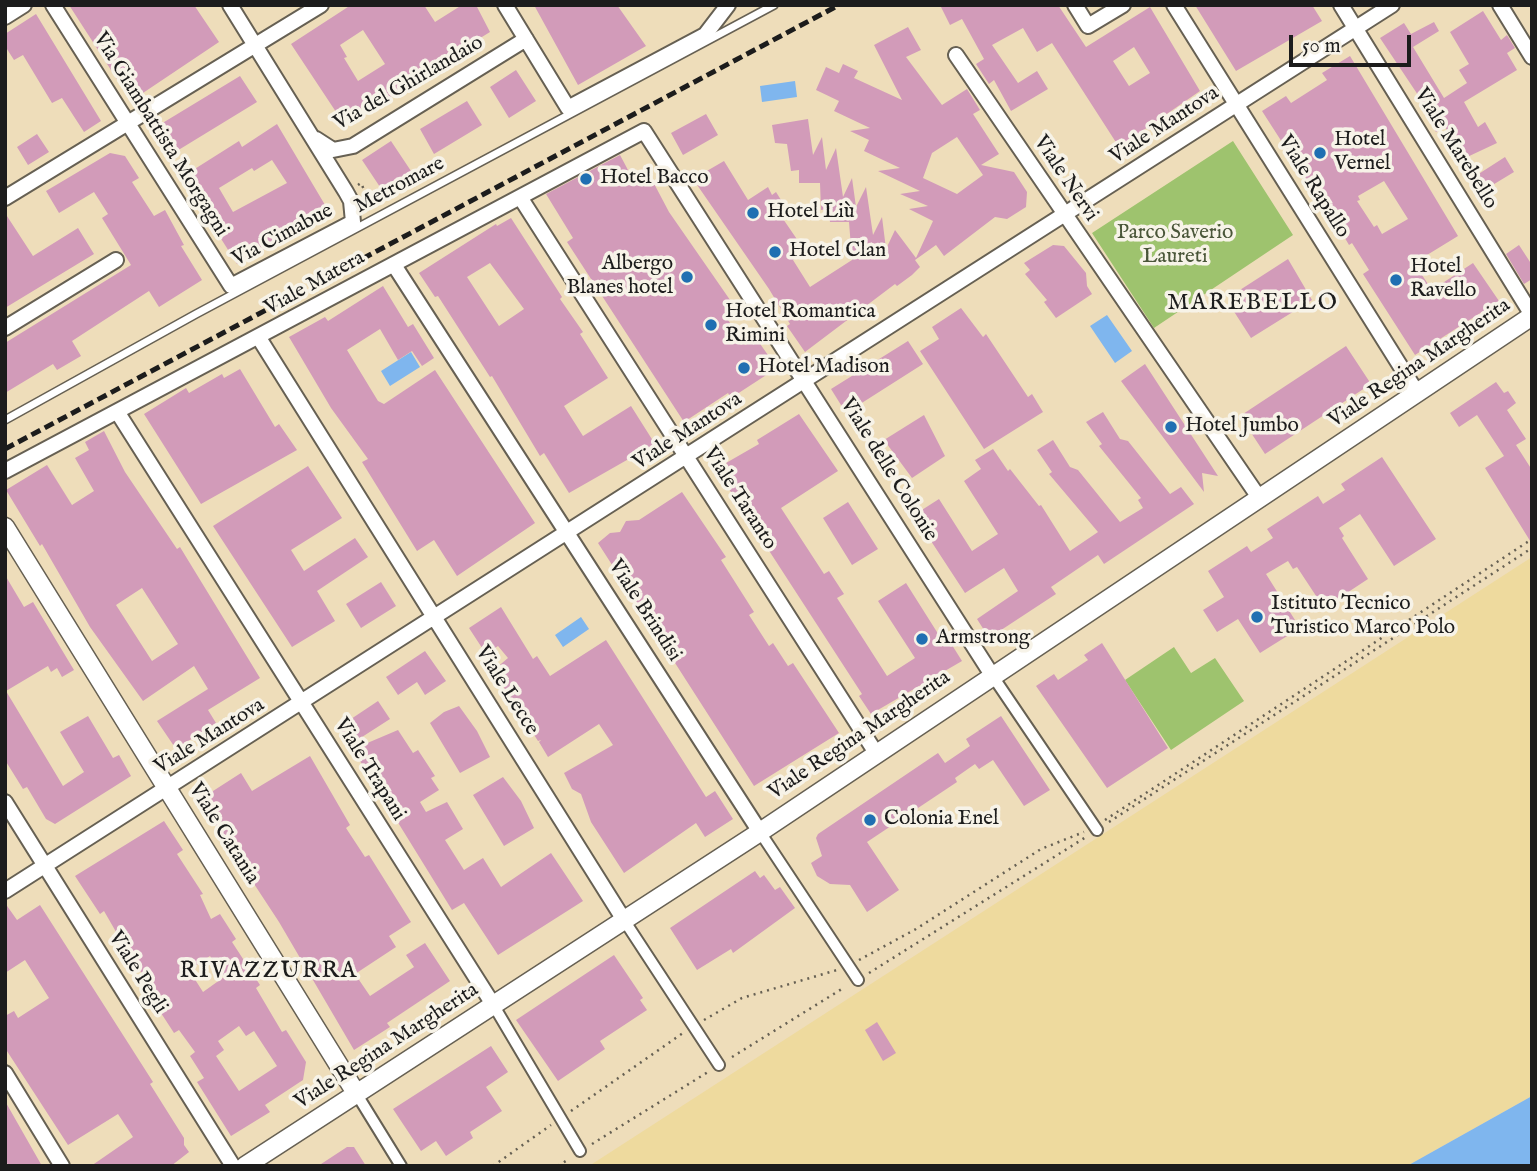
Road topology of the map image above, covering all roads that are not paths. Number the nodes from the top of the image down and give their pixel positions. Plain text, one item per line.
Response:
1 (24, 5) edge
2 (53, 5) edge
3 (230, 5) edge
4 (321, 5) edge
5 (505, 5) edge
6 (728, 5) edge
7 (774, 5) edge
8 (1075, 5) edge
9 (1123, 5) edge
10 (1174, 5) edge
11 (1341, 5) edge
12 (1392, 5) edge
13 (1500, 5) edge
14 (5, 17) edge
15 (1356, 28) junction
16 (526, 39) junction
17 (256, 46) junction
18 (956, 55) dead end
19 (1532, 57) edge
20 (1238, 104) junction
21 (127, 124) junction
22 (644, 131) joint
23 (313, 137) junction
24 (520, 197) junction
25 (5, 198) edge
26 (1065, 216) junction
27 (116, 260) dead end
28 (394, 265) junction
29 (231, 286) joint
30 (1532, 316) edge
31 (5, 328) edge
32 (259, 338) junction
33 (807, 380) junction
34 (1416, 391) junction
35 (118, 413) junction
36 (5, 420) edge
37 (688, 458) junction
38 (5, 471) edge
39 (1260, 499) junction
40 (5, 527) edge
41 (569, 534) junction
42 (435, 618) junction
43 (992, 675) junction
44 (302, 704) junction
45 (876, 753) junction
46 (168, 789) junction
47 (5, 802) edge
48 (1096, 828) road end
49 (760, 832) junction
50 (45, 866) junction
51 (5, 891) edge
52 (624, 920) junction
53 (858, 979) road end
54 (494, 1006) junction
55 (719, 1065) road end
56 (5, 1073) edge
57 (356, 1093) junction
58 (580, 1151) road end
59 (62, 1166) edge
60 (233, 1166) edge
61 (245, 1166) edge
62 (401, 1166) edge

1 - 14 street
2 - 21 street, Via Giambattista Morgagni
3 - 17 street
4 - 17 street
5 - 16 street
6 - 16 street
7 - 36 lane, Metromare
8 - 9 street
10 - 20 street, Viale Rapallo
11 - 15 street, Viale Marebello
12 - 15 street, Viale Mantova
13 - 19 street
15 - 20 street, Viale Mantova
15 - 30 street, Viale Marebello
16 - 23 street, Via del Ghirlandaio
17 - 21 street
17 - 23 street
18 - 26 street, Viale Nervi
20 - 26 street, Viale Mantova
20 - 34 street, Viale Rapallo
21 - 25 street
21 - 29 street, Via Giambattista Morgagni
22 - 24 street, Viale Matera
22 - 33 street, Viale delle Colonie
23 - 29 street, Via Cimabue
24 - 28 street, Viale Matera
24 - 37 street, Viale Taranto
26 - 33 street, Viale Mantova
26 - 39 street, Viale Nervi
27 - 31 street
28 - 32 street, Viale Matera
28 - 41 street, Viale Brindisi
30 - 34 street, Viale Regina Margherita
32 - 35 street, Viale Matera
32 - 42 street, Viale Lecce
33 - 37 street, Viale Mantova
33 - 43 street, Viale delle Colonie
34 - 39 street, Viale Regina Margherita
35 - 38 street, Viale Matera
35 - 44 street, Viale Trapani
37 - 41 street, Viale Mantova
37 - 45 street, Viale Taranto
39 - 43 street, Viale Regina Margherita
40 - 46 street, Viale Catania
41 - 42 street, Viale Mantova
41 - 49 street, Viale Brindisi
42 - 44 street, Viale Mantova
42 - 52 street, Viale Lecce
43 - 45 street, Viale Regina Margherita
43 - 48 street, Viale delle Colonie
44 - 46 street, Viale Mantova
44 - 54 street, Viale Trapani
45 - 49 street, Viale Regina Margherita
46 - 50 street, Viale Mantova
46 - 57 street, Viale Catania
47 - 50 street, Viale Pegli
49 - 52 street, Viale Regina Margherita
49 - 53 street, Viale Brindisi
50 - 51 street, Viale Mantova
50 - 60 street, Viale Pegli
52 - 54 street, Viale Regina Margherita
52 - 55 street, Viale Lecce
54 - 57 street, Viale Regina Margherita
54 - 58 street, Viale Trapani
56 - 59 street
57 - 61 street, Viale Regina Margherita
57 - 62 street, Viale Catania

